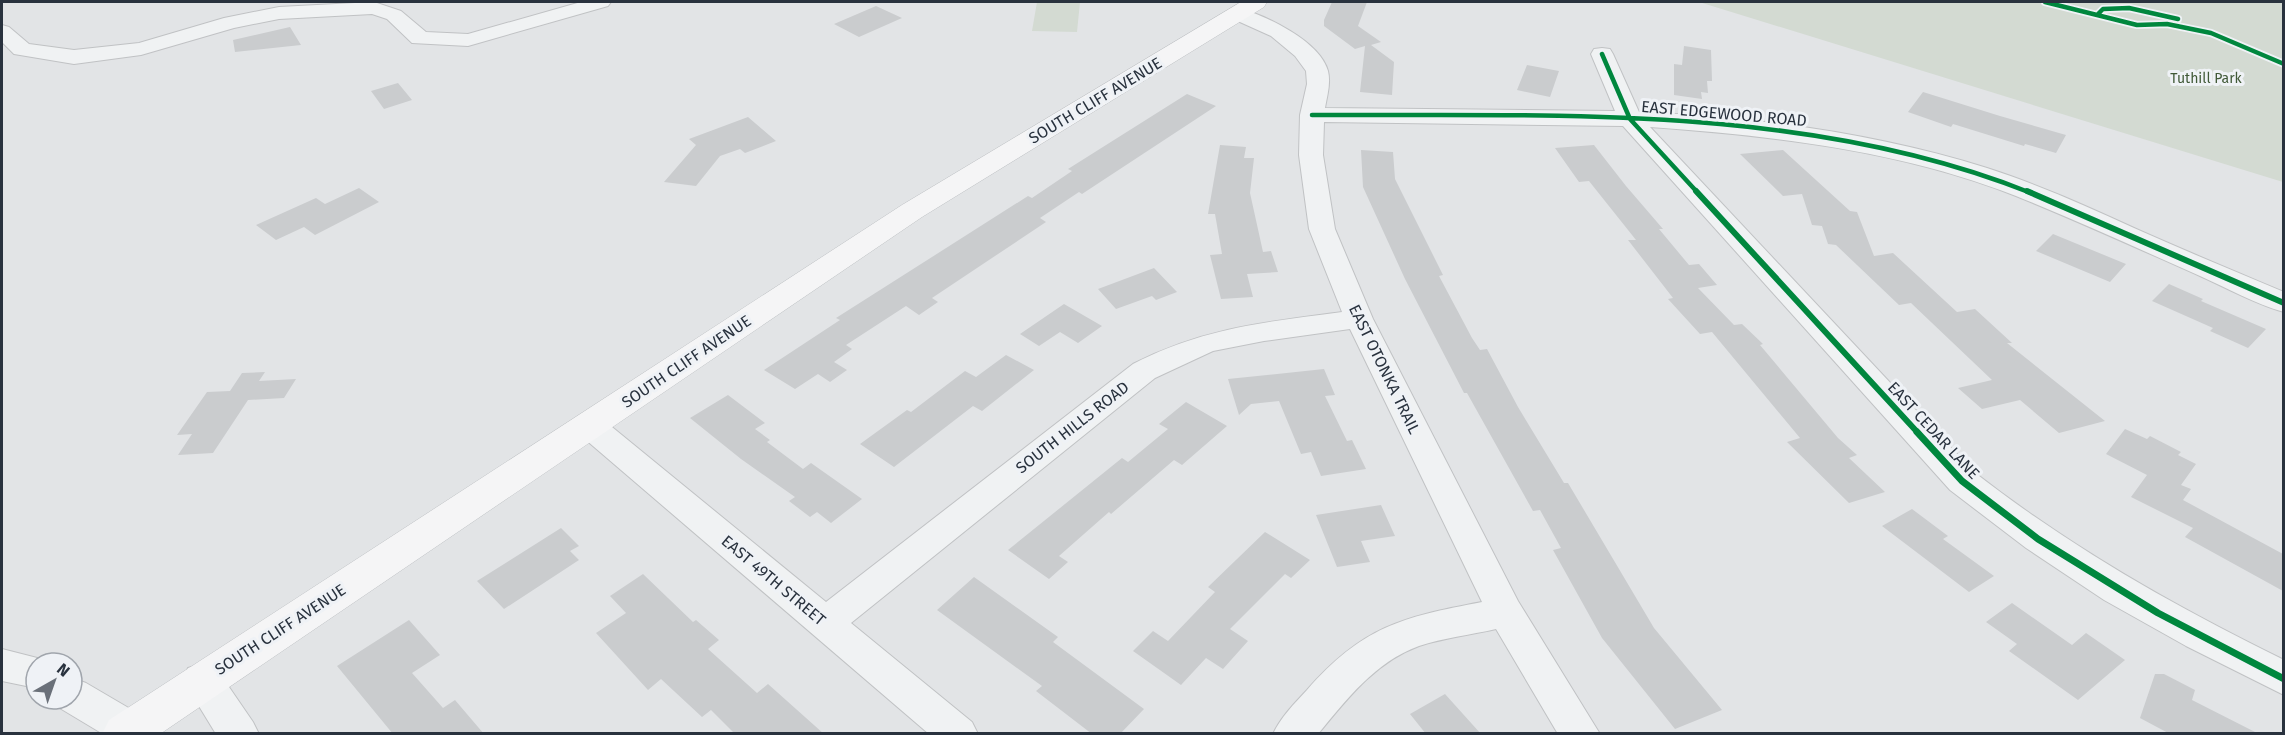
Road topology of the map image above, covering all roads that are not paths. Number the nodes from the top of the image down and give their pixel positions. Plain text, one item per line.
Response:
1 (601, 2) edge
2 (1247, 8) edge
3 (2, 31) edge
4 (1602, 54) dead end
5 (1312, 114) junction
6 (1630, 118) junction
7 (2283, 303) edge
8 (1359, 319) junction
9 (590, 426) junction
10 (1505, 612) junction
11 (826, 622) junction
12 (2, 665) edge
13 (24, 670) edge
14 (2283, 679) edge
15 (202, 680) junction
16 (84, 704) edge
17 (127, 731) edge
18 (240, 734) edge
19 (958, 734) edge
20 (1293, 734) edge
21 (1580, 734) edge

1 - 3 street
2 - 5 street, EAST OTONKA TRAIL
2 - 9 main road, SOUTH CLIFF AVENUE
4 - 6 street, EAST CEDAR LANE
5 - 6 street, EAST EDGEWOOD ROAD
5 - 8 street, EAST OTONKA TRAIL
6 - 7 street, EAST EDGEWOOD ROAD
6 - 14 street, EAST CEDAR LANE
8 - 10 street, EAST OTONKA TRAIL
8 - 11 street, SOUTH HILLS ROAD
9 - 11 street, EAST 49TH STREET
9 - 15 main road, SOUTH CLIFF AVENUE
10 - 20 street
10 - 21 street, EAST OTONKA TRAIL
11 - 19 street, EAST 49TH STREET
12 - 13 street
15 - 17 main road, SOUTH CLIFF AVENUE
15 - 18 street
16 - 17 street

